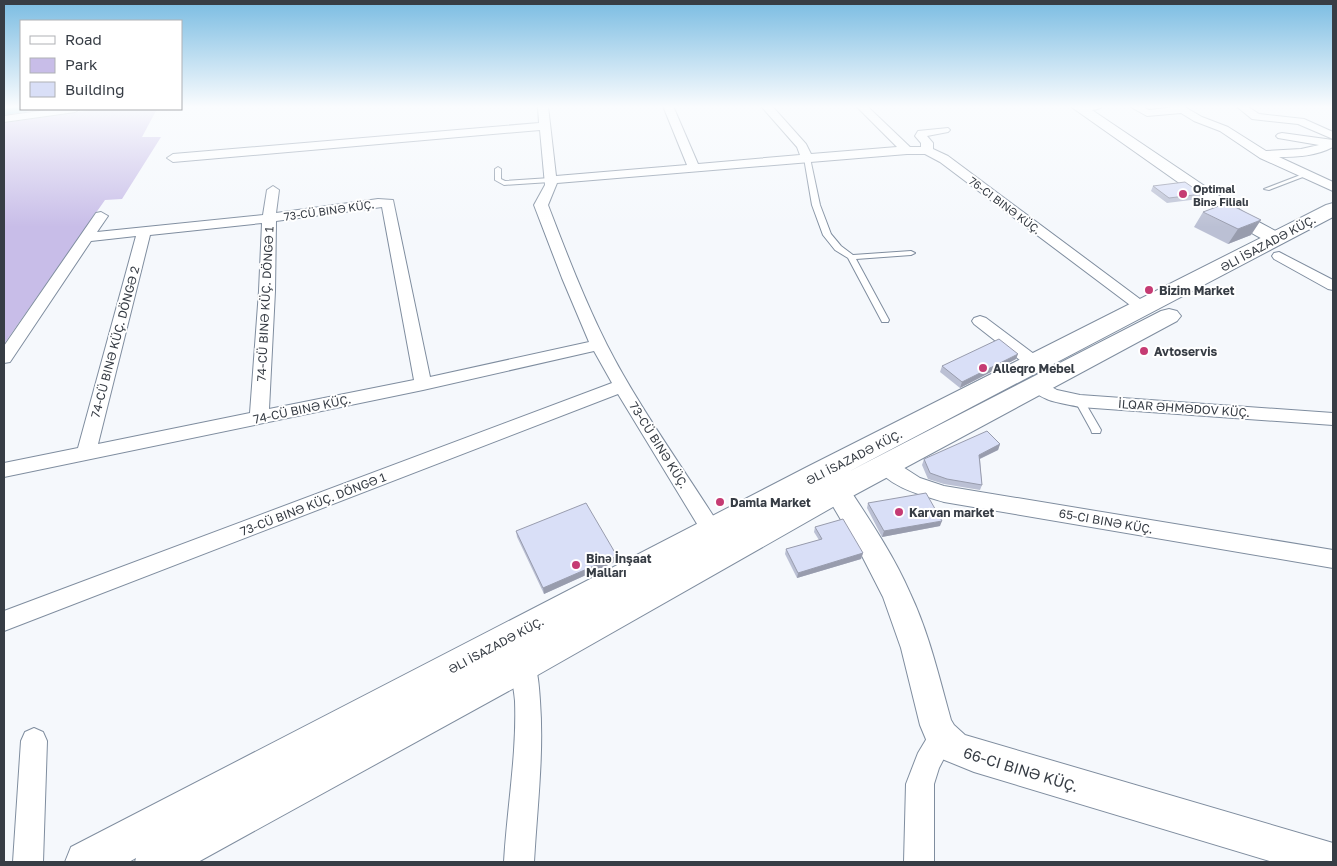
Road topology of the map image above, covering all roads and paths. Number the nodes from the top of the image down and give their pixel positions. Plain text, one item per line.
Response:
1 (308, 146) edge
2 (547, 146) edge
3 (685, 146) edge
4 (802, 146) edge
5 (903, 146) edge
6 (926, 146) edge
7 (1137, 146) edge
8 (1252, 146) edge
9 (1323, 146) edge
10 (907, 150) junction
11 (927, 151) junction
12 (1264, 154) junction
13 (174, 158) dead end
14 (808, 158) junction
15 (694, 168) junction
16 (498, 169) dead end
17 (1300, 177) junction
18 (550, 180) junction
19 (1333, 187) edge
20 (1267, 189) dead end
21 (273, 190) dead end
22 (1333, 209) edge
23 (101, 216) dead end
24 (269, 218) junction
25 (1333, 227) edge
26 (144, 231) junction
27 (87, 237) junction
28 (1284, 248) junction
29 (911, 253) dead end
30 (851, 257) junction
31 (1333, 286) edge
32 (1144, 308) junction
33 (885, 320) dead end
34 (980, 321) dead end
35 (599, 345) junction
36 (4, 358) edge
37 (1038, 375) junction
38 (423, 384) junction
39 (622, 386) junction
40 (1080, 401) junction
41 (972, 409) junction
42 (259, 418) junction
43 (1333, 419) edge
44 (1096, 430) dead end
45 (86, 454) junction
46 (885, 465) junction
47 (4, 470) edge
48 (837, 491) junction
49 (712, 531) junction
50 (1333, 559) edge
51 (4, 621) edge
52 (523, 664) junction
53 (942, 737) junction
54 (34, 742) dead end
55 (28, 862) edge
56 (86, 862) edge
57 (156, 862) edge
58 (519, 862) edge
59 (919, 862) edge
60 (1333, 862) edge

1 - 13 street
2 - 18 street, 73-CÜ BINƏ KÜÇ.
3 - 15 street
4 - 14 street
5 - 10 street
6 - 11 street
7 - 28 street
8 - 12 street
9 - 12 street
10 - 11 street
10 - 14 street
11 - 32 street
12 - 17 street
14 - 15 street
14 - 30 lane
15 - 18 street
16 - 18 lane
17 - 19 street
17 - 20 lane
18 - 35 street, 73-CÜ BINƏ KÜÇ.
21 - 24 street, 74-CÜ BINƏ KÜÇ. DÖNGƏ 1
22 - 28 main road, ƏLI İSAZADƏ KÜÇ.
23 - 27 street
24 - 26 street, 73-CÜ BINƏ KÜÇ.
24 - 38 street, 73-CÜ BINƏ KÜÇ.
24 - 42 street, 74-CÜ BINƏ KÜÇ. DÖNGƏ 1
25 - 28 main road, ƏLI İSAZADƏ KÜÇ.
26 - 27 street, 73-CÜ BINƏ KÜÇ.
26 - 45 street, 74-CÜ BINƏ KÜÇ. DÖNGƏ 2
27 - 36 street
28 - 31 street
28 - 32 main road, ƏLI İSAZADƏ KÜÇ.
28 - 37 main road, ƏLI İSAZADƏ KÜÇ.
29 - 30 lane
30 - 33 lane
32 - 37 main road, ƏLI İSAZADƏ KÜÇ.
34 - 37 street
35 - 38 street, 74-CÜ BINƏ KÜÇ.
35 - 39 street, 73-CÜ BINƏ KÜÇ.
37 - 40 street, İLQAR ƏHMƏDOV KÜÇ.
37 - 41 main road, ƏLI İSAZADƏ KÜÇ.
38 - 42 street, 74-CÜ BINƏ KÜÇ.
39 - 49 street, 73-CÜ BINƏ KÜÇ.
39 - 51 street, 73-CÜ BINƏ KÜÇ. DÖNGƏ 1
40 - 43 street, İLQAR ƏHMƏDOV KÜÇ.
40 - 44 lane
41 - 46 main road, ƏLI İSAZADƏ KÜÇ.
41 - 49 main road, ƏLI İSAZADƏ KÜÇ.
42 - 45 street, 74-CÜ BINƏ KÜÇ.
45 - 47 street, 74-CÜ BINƏ KÜÇ.
46 - 48 main road, ƏLI İSAZADƏ KÜÇ.
46 - 50 street, 65-CI BINƏ KÜÇ.
48 - 52 main road, ƏLI İSAZADƏ KÜÇ.
48 - 53 street
49 - 56 main road, ƏLI İSAZADƏ KÜÇ.
52 - 57 main road, ƏLI İSAZADƏ KÜÇ.
52 - 58 street
53 - 59 street
53 - 60 street
54 - 55 street

